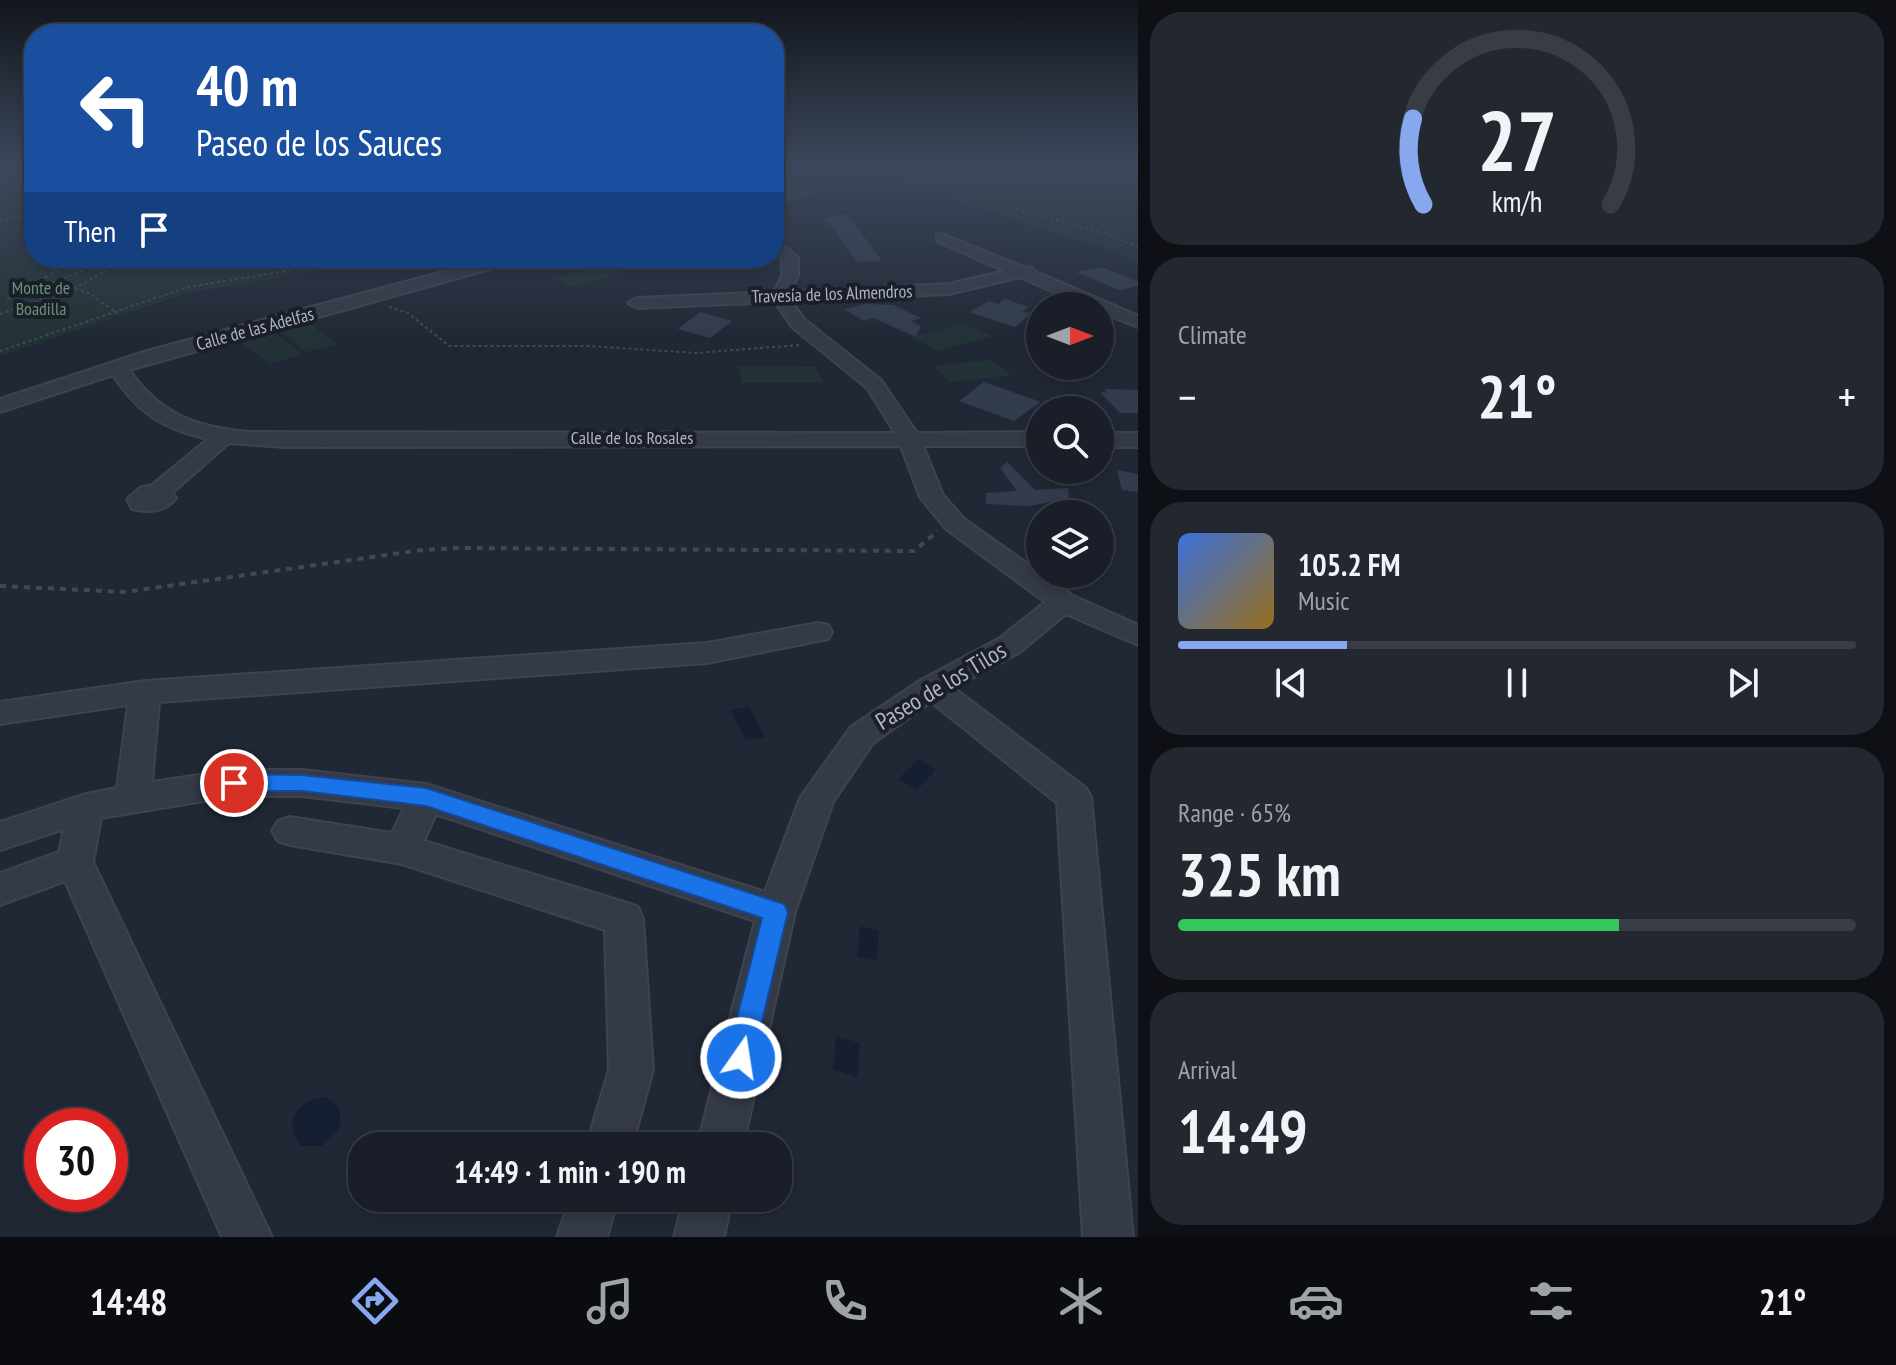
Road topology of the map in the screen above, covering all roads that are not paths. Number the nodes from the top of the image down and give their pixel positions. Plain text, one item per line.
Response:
1 (942, 238) dead end
2 (784, 252) edge
3 (477, 268) edge
4 (1026, 271) junction
5 (780, 297) junction
6 (637, 303) dead end
7 (1138, 322) edge
8 (119, 369) junction
9 (0, 406) edge
10 (223, 437) junction
11 (909, 437) junction
12 (1026, 439) edge
13 (1114, 440) edge
14 (1138, 440) edge
15 (159, 492) dead end
16 (1063, 602) junction
17 (818, 632) dead end
18 (1138, 636) edge
19 (932, 687) junction
20 (145, 692) junction
21 (0, 713) edge
22 (426, 797) junction
23 (133, 798) junction
24 (86, 808) junction
25 (290, 831) dead end
26 (0, 836) edge
27 (402, 849) junction
28 (75, 862) junction
29 (0, 889) edge
30 (776, 912) junction
31 (613, 1132) edge
32 (723, 1132) edge
33 (590, 1212) edge
34 (705, 1212) edge
35 (247, 1237) edge
36 (582, 1237) edge
37 (699, 1237) edge
38 (1108, 1237) edge

1 - 4 street
2 - 5 street
3 - 8 street, Calle de las Adelfas
4 - 5 street, Travesía de los Almendros
4 - 7 street
5 - 6 street, Travesía de los Almendros
5 - 11 street
8 - 9 street, Calle de las Adelfas
8 - 10 street, Calle de los Rosales
10 - 11 street, Calle de los Rosales
10 - 15 street
11 - 12 street, Calle de los Rosales
11 - 16 street
13 - 14 street
16 - 18 street
16 - 19 street, Paseo de los Tilos
17 - 20 street
19 - 30 street, Paseo de los Tilos
19 - 38 street
20 - 21 street
20 - 23 street
22 - 23 street
22 - 27 street
22 - 30 street
23 - 24 street
24 - 26 street
24 - 28 street
25 - 27 street
27 - 31 street
28 - 29 street
28 - 35 street
30 - 32 street, Paseo de los Tilos
33 - 36 street
34 - 37 street

